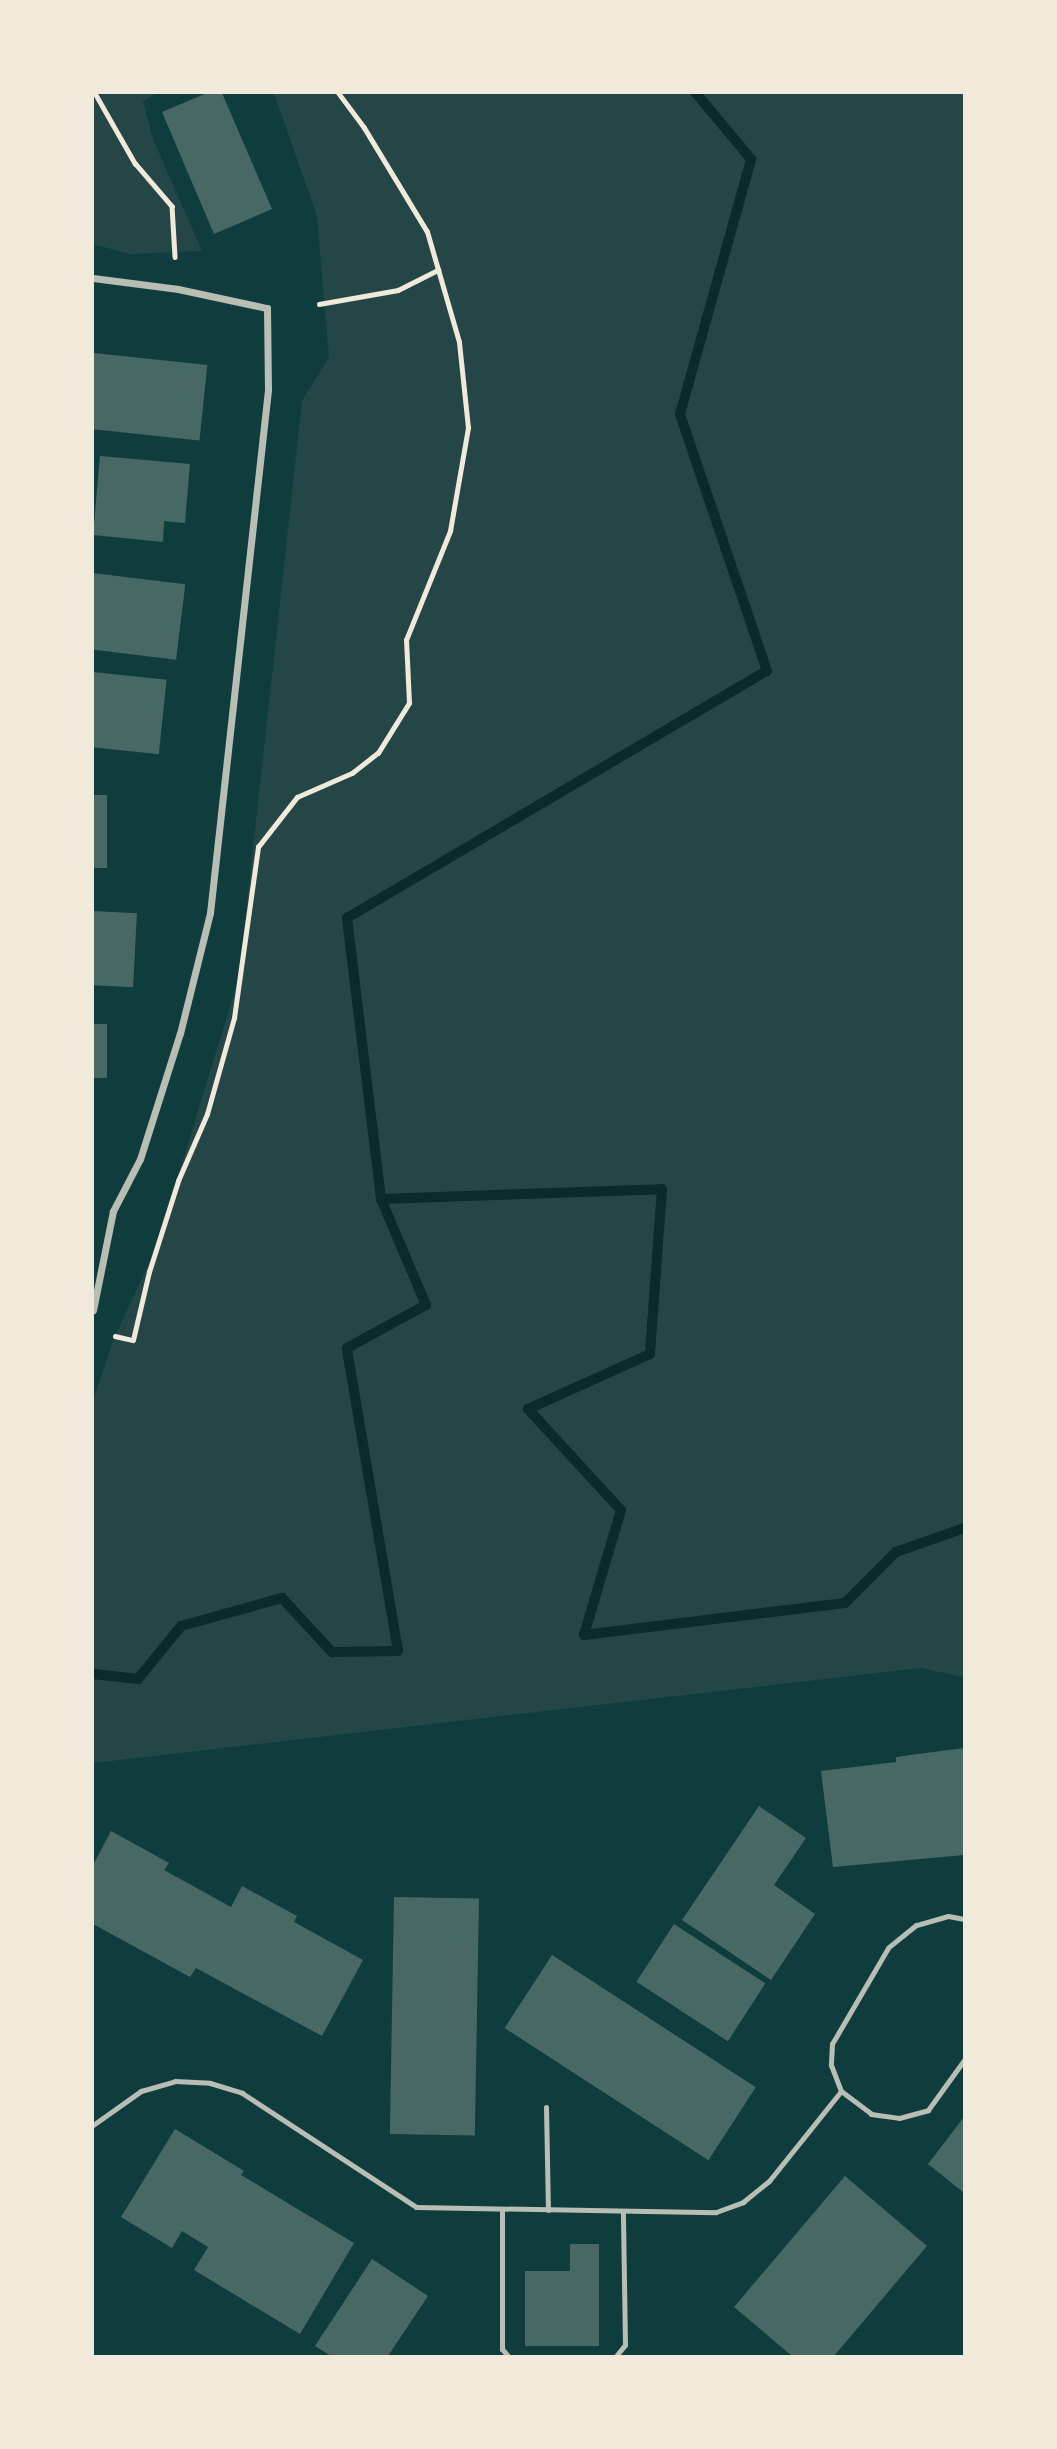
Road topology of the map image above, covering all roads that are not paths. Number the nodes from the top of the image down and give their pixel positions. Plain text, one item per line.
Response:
1 (93, 278) edge
2 (93, 1310) edge
3 (964, 1919) edge
4 (964, 2060) edge
5 (841, 2091) junction
6 (546, 2107) dead end
7 (93, 2124) edge
8 (502, 2210) junction
9 (548, 2210) junction
10 (623, 2212) junction
11 (508, 2356) edge
12 (616, 2356) edge

1 - 2 street
3 - 5 lane
4 - 5 lane
5 - 10 lane
6 - 9 lane
7 - 8 lane
8 - 9 lane
8 - 11 lane
9 - 10 lane
10 - 12 lane

